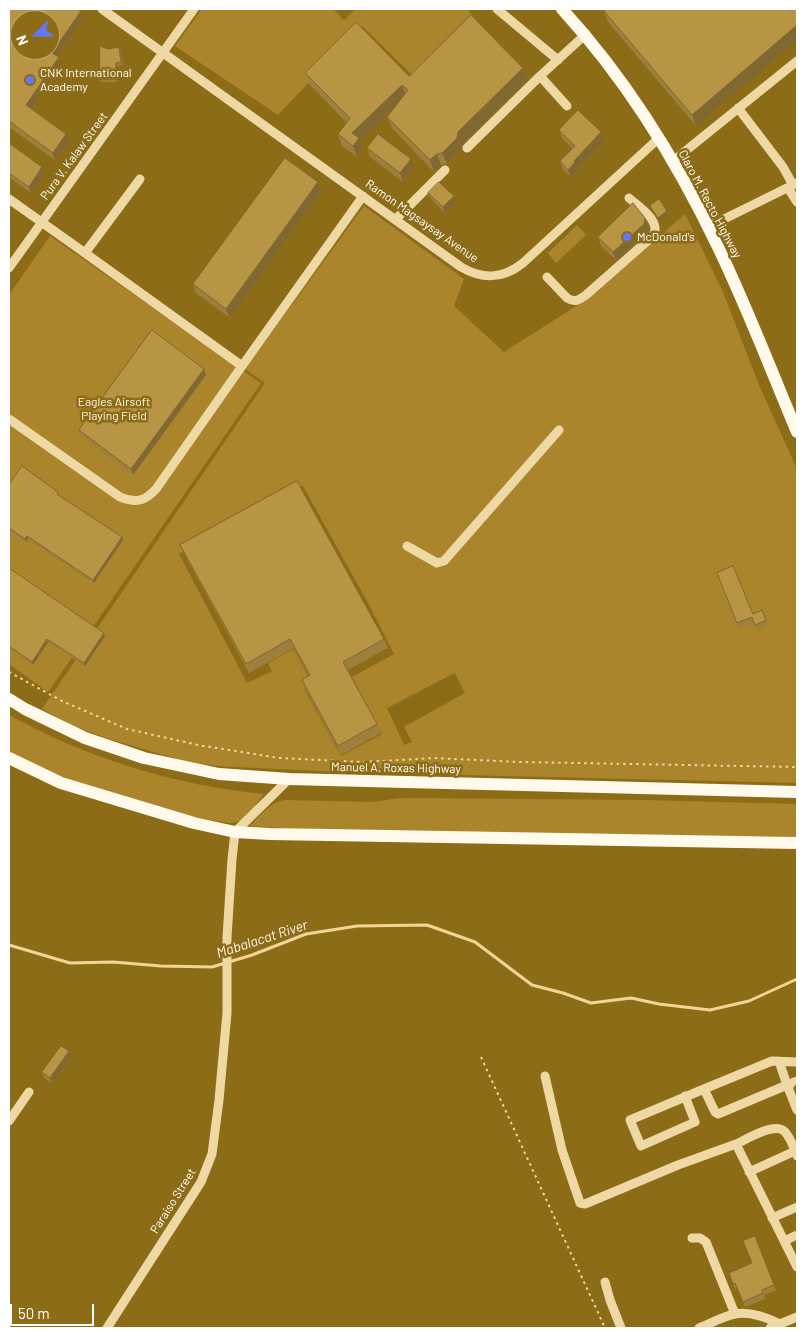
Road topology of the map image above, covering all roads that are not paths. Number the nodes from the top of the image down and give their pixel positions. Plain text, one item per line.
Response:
1 (102, 9) edge
2 (194, 9) edge
3 (497, 9) edge
4 (562, 9) edge
5 (586, 34) junction
6 (162, 53) junction
7 (558, 60) junction
8 (797, 61) edge
9 (540, 76) junction
10 (566, 106) dead end
11 (738, 108) junction
12 (659, 138) junction
13 (467, 148) dead end
14 (673, 162) junction
15 (445, 170) dead end
16 (140, 179) dead end
17 (793, 186) edge
18 (363, 196) junction
19 (630, 198) dead end
20 (9, 199) edge
21 (797, 202) edge
22 (396, 219) junction
23 (41, 222) junction
24 (708, 227) junction
25 (85, 253) junction
26 (9, 268) edge
27 (548, 277) dead end
28 (242, 366) junction
29 (9, 419) edge
30 (559, 430) dead end
31 (797, 432) edge
32 (407, 546) dead end
33 (9, 699) edge
34 (9, 758) edge
35 (289, 779) junction
36 (797, 792) edge
37 (235, 832) junction
38 (797, 843) edge
39 (779, 1061) junction
40 (797, 1062) edge
41 (545, 1076) dead end
42 (797, 1081) edge
43 (787, 1085) junction
44 (704, 1089) junction
45 (29, 1092) dead end
46 (685, 1096) junction
47 (797, 1110) edge
48 (9, 1121) edge
49 (736, 1144) junction
50 (796, 1153) edge
51 (749, 1172) junction
52 (797, 1207) edge
53 (772, 1218) junction
54 (797, 1235) edge
55 (692, 1238) dead end
56 (784, 1241) junction
57 (797, 1267) edge
58 (605, 1282) dead end
59 (735, 1314) junction
60 (797, 1317) edge
61 (780, 1324) junction
62 (107, 1328) edge
63 (621, 1328) edge
64 (699, 1328) edge
65 (770, 1328) edge

1 - 6 street, Ramon Magsaysay Avenue
2 - 6 street, Pura V. Kalaw Street
3 - 7 street
4 - 5 main road, Claro M. Recto Highway
5 - 7 street
5 - 12 main road, Claro M. Recto Highway
6 - 18 street, Ramon Magsaysay Avenue
6 - 23 street, Pura V. Kalaw Street
7 - 9 street
8 - 11 street
9 - 10 street
9 - 13 street
11 - 14 street
11 - 17 street
12 - 14 main road, Claro M. Recto Highway
12 - 22 street, Ramon Magsaysay Avenue
14 - 24 main road, Claro M. Recto Highway
15 - 22 street
16 - 25 street
17 - 21 street
17 - 24 street
18 - 22 street, Ramon Magsaysay Avenue
18 - 28 street
19 - 27 street
20 - 23 street
23 - 25 street
23 - 26 street, Pura V. Kalaw Street
24 - 31 main road, Claro M. Recto Highway
25 - 28 street
28 - 29 street
30 - 32 street
33 - 35 main road, Manuel A. Roxas Highway
34 - 37 main road
35 - 36 main road, Manuel A. Roxas Highway
35 - 37 street
37 - 38 main road
37 - 62 street, Paraiso Street
39 - 40 street
39 - 43 street
39 - 44 street
41 - 49 street
42 - 43 street
43 - 44 street
43 - 47 street
44 - 46 street
45 - 48 street
46 - 46 street
49 - 50 street
49 - 51 street
50 - 51 street
51 - 53 street
52 - 53 street
53 - 56 street
54 - 56 street
55 - 59 street
56 - 57 street
58 - 63 street
59 - 61 street
59 - 64 street
60 - 61 street
61 - 65 street

